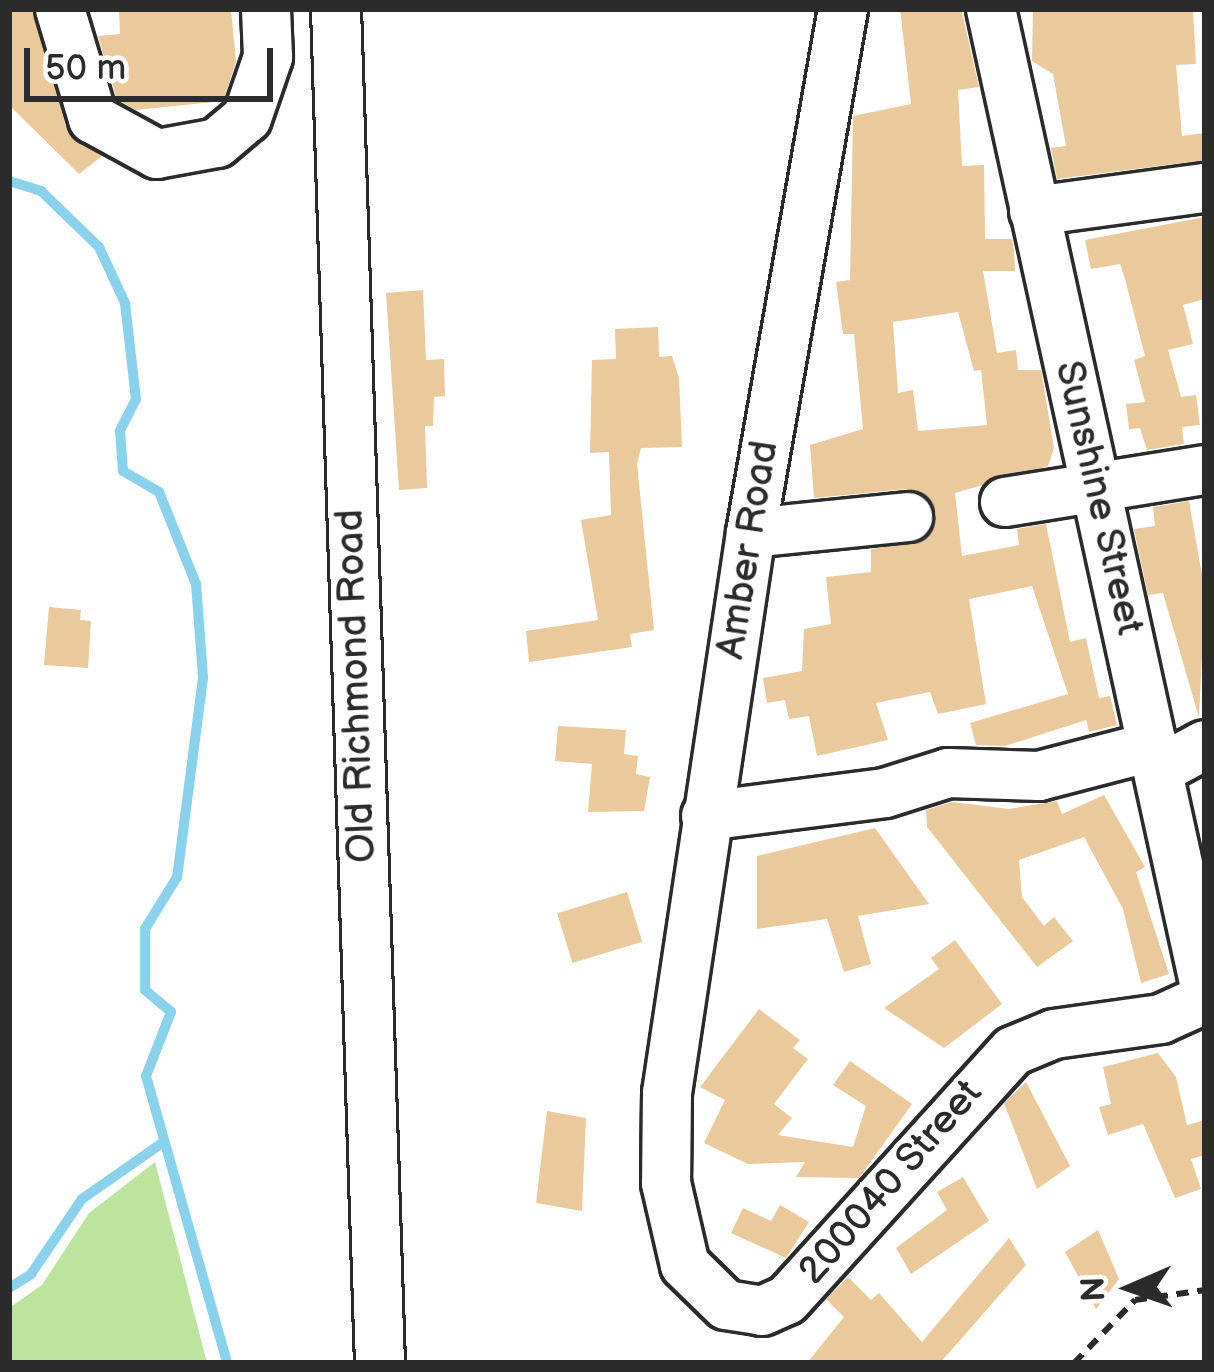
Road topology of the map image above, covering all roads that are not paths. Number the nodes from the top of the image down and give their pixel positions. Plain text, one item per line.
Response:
1 (60, 9) edge
2 (266, 9) edge
3 (336, 9) edge
4 (843, 9) edge
5 (991, 9) edge
6 (1205, 188) edge
7 (1034, 212) junction
8 (1205, 470) edge
9 (1095, 492) junction
10 (1005, 502) dead end
11 (908, 517) dead end
12 (751, 532) junction
13 (1205, 745) edge
14 (1156, 758) junction
15 (706, 816) junction
16 (1205, 988) edge
17 (1205, 999) edge
18 (667, 1093) joint
19 (380, 1363) edge

1 - 2 street
3 - 19 street, Old Richmond Road
4 - 12 street, Amber Road
5 - 7 street, Sunshine Street
6 - 7 street
7 - 9 street, Sunshine Street
8 - 9 street
9 - 10 street
9 - 14 street, Sunshine Street
11 - 12 street
12 - 15 street, Amber Road
13 - 14 street
14 - 15 street
14 - 16 street, Sunshine Street
15 - 18 street, Amber Road
17 - 18 street, 200040 Street

